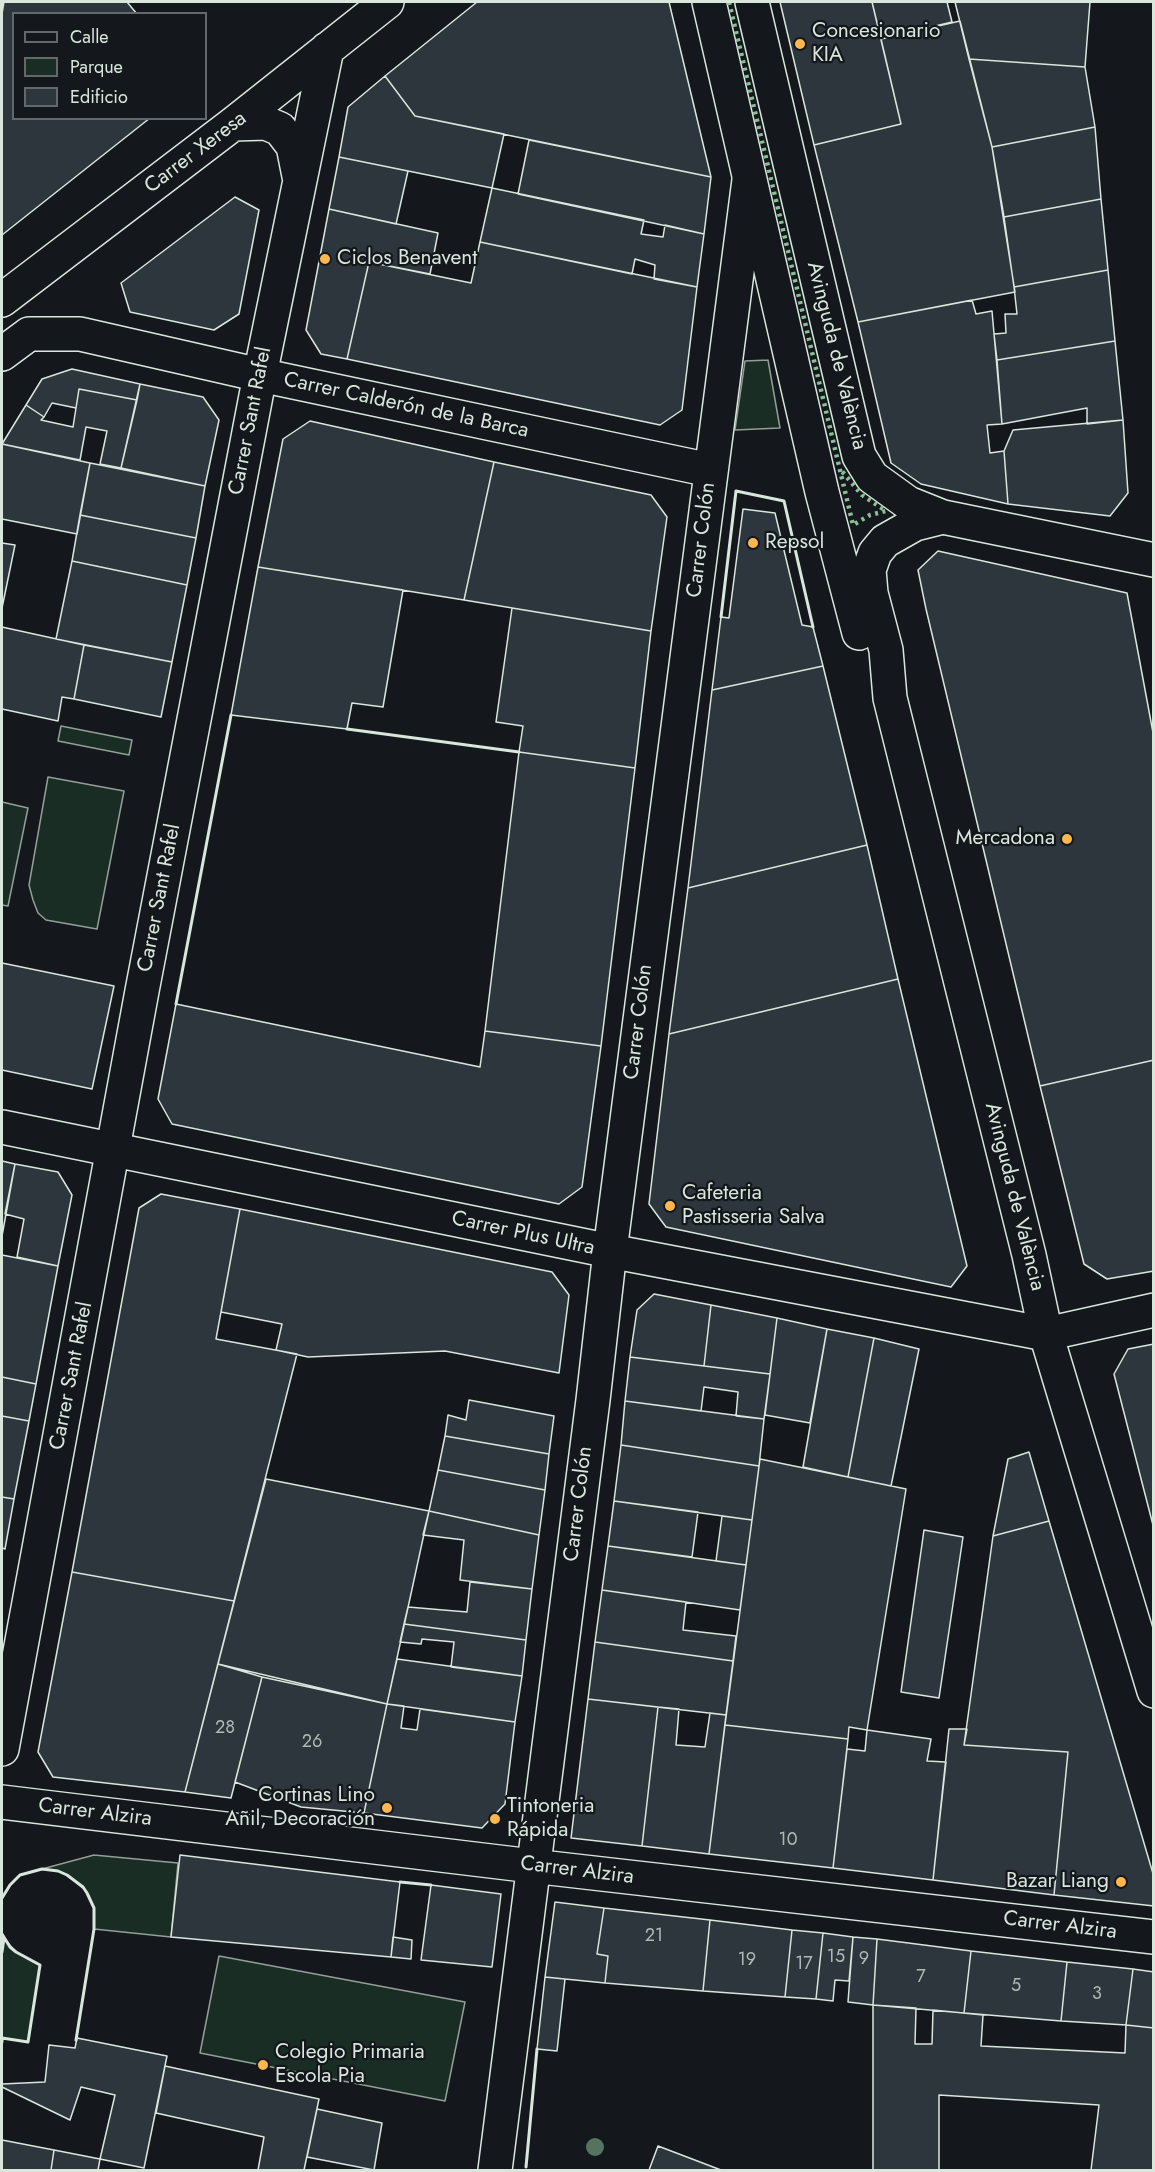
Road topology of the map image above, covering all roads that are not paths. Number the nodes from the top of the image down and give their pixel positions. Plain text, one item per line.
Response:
1 (387, 2) edge
2 (709, 2) edge
3 (752, 2) edge
4 (327, 49) junction
5 (233, 124) junction
6 (299, 176) junction
7 (749, 178) junction
8 (2, 300) edge
9 (2, 354) edge
10 (260, 375) junction
11 (711, 470) junction
12 (943, 517) junction
13 (1154, 560) edge
14 (890, 698) junction
15 (2, 1127) edge
16 (114, 1149) junction
17 (610, 1251) junction
18 (1154, 1310) edge
19 (1046, 1334) junction
20 (1154, 1691) edge
21 (2, 1749) edge
22 (2, 1802) edge
23 (532, 1866) junction
24 (1154, 1937) edge
25 (495, 2170) edge

1 - 4 street, Carrer Xeresa
2 - 7 street, Avinguda de València
3 - 12 street, Avinguda de València
4 - 5 street, Carrer Xeresa
4 - 6 street, Carrer Sant Rafel
5 - 6 street
5 - 8 street, Carrer Xeresa
6 - 10 street, Carrer Sant Rafel
7 - 11 street, Carrer Colón
7 - 14 street, Avinguda de València
9 - 10 street, Carrer Calderón de la Barca
10 - 11 street, Carrer Calderón de la Barca
10 - 16 street, Carrer Sant Rafel
11 - 17 street, Carrer Colón
12 - 13 street
12 - 14 street, Avinguda de València
14 - 19 street, Avinguda de València
15 - 16 street, Carrer Plus Ultra
16 - 17 street, Carrer Plus Ultra
16 - 21 street, Carrer Sant Rafel
17 - 19 street, Carrer Plus Ultra
17 - 23 street, Carrer Colón
18 - 19 street
19 - 20 street, Avinguda de València
22 - 23 street, Carrer Alzira
23 - 24 street, Carrer Alzira
23 - 25 street, Carrer Colón

